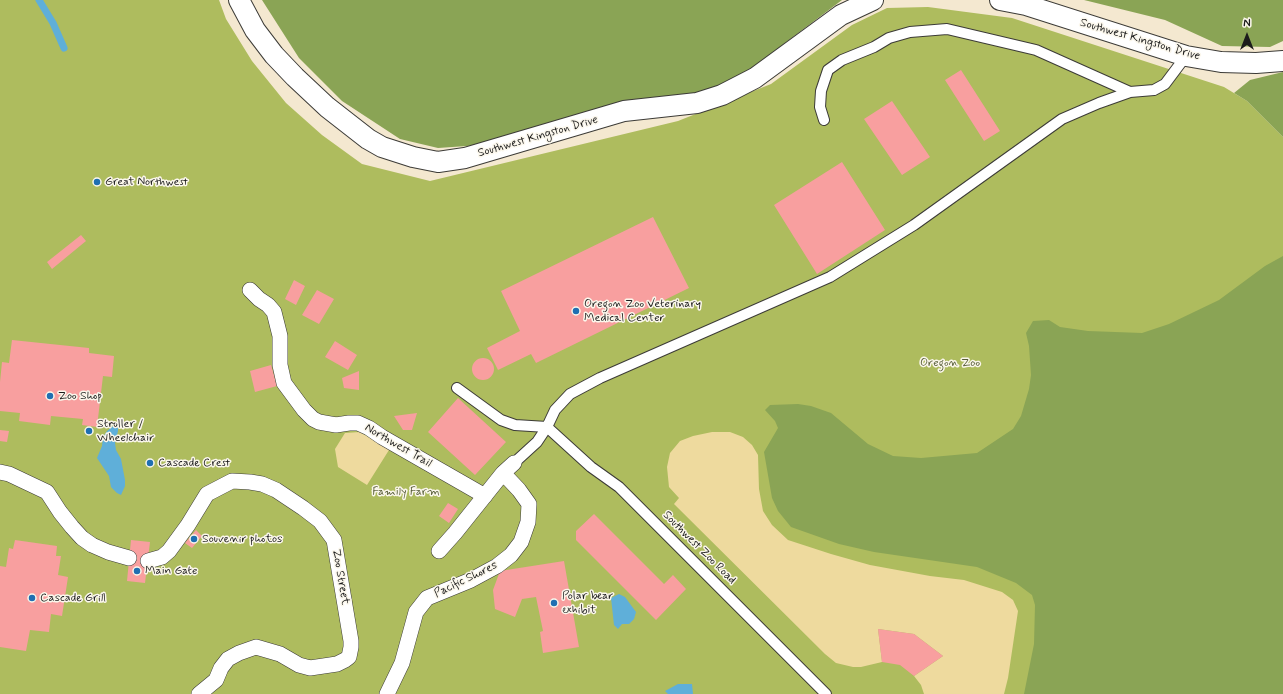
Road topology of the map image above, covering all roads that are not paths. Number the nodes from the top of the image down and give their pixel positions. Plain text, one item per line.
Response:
1 (239, 0) edge
2 (873, 0) edge
3 (1000, 0) edge
4 (1186, 56) junction
5 (1283, 61) edge
6 (1130, 92) junction
7 (824, 120) dead end
8 (250, 290) dead end
9 (457, 388) dead end
10 (547, 427) junction
11 (509, 468) junction
12 (0, 472) edge
13 (485, 496) junction
14 (439, 551) dead end
15 (129, 558) dead end
16 (148, 561) dead end
17 (199, 694) edge
18 (387, 694) edge
19 (826, 694) edge

1 - 2 street, Southwest Kingston Drive
3 - 4 street, Southwest Kingston Drive
4 - 5 street, Southwest Kingston Drive
4 - 6 lane
6 - 7 lane
6 - 10 lane
8 - 13 street, Northwest Trail
9 - 10 lane
10 - 11 lane
10 - 19 lane, Southwest Zoo Road
11 - 13 street
11 - 18 street, Pacific Shores
12 - 15 street
13 - 14 street
16 - 17 street, Zoo Street

